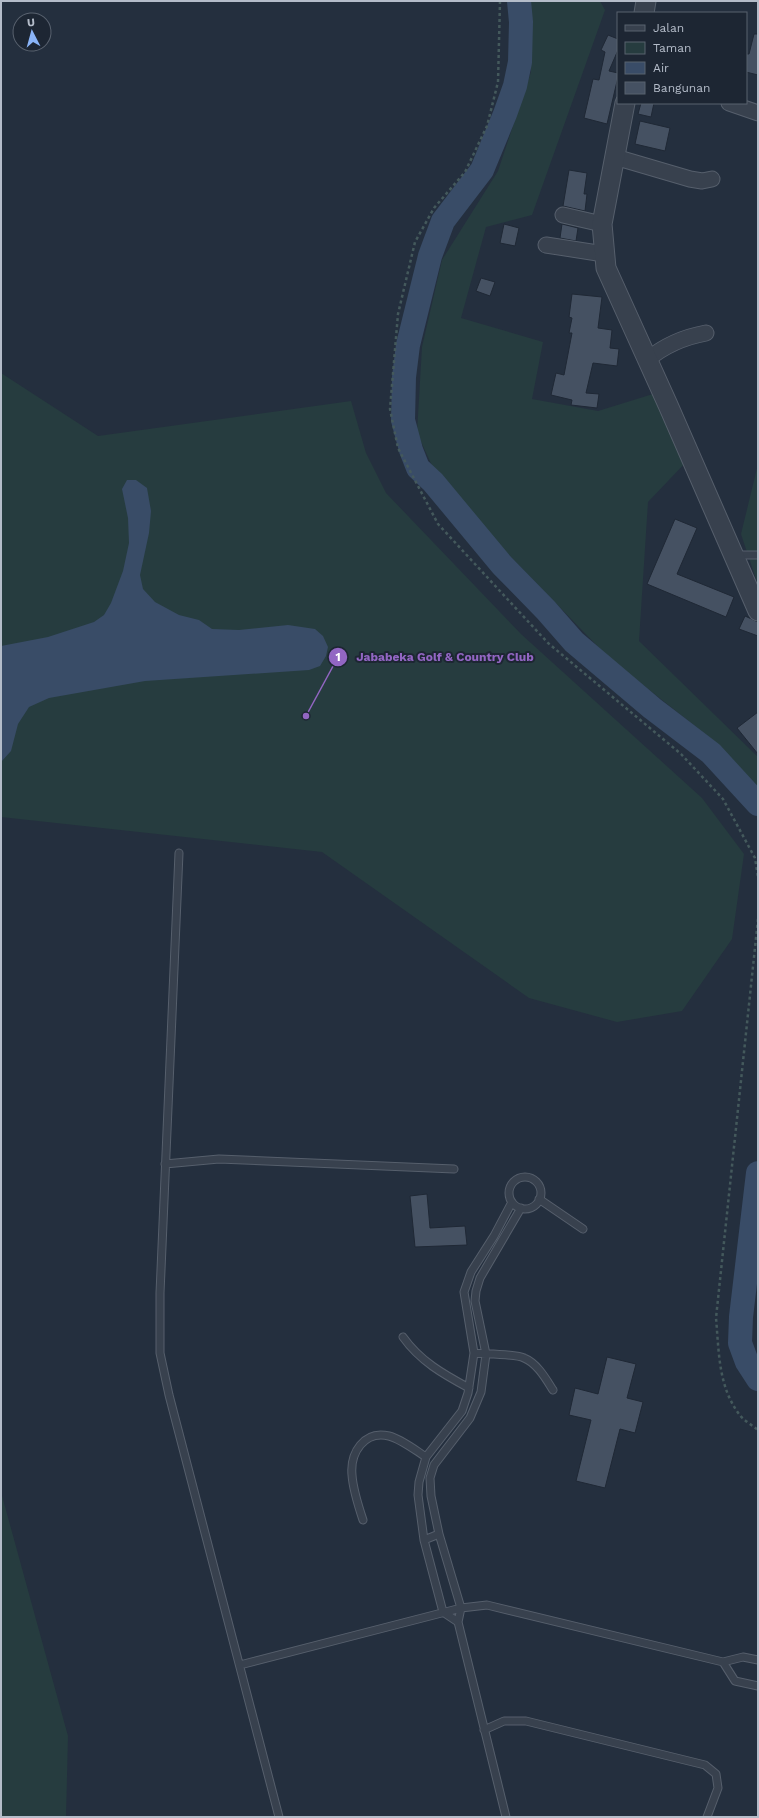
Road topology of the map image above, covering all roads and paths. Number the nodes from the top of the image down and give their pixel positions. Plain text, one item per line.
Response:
1 (500, 1) edge
2 (646, 1) edge
3 (644, 12) edge
4 (626, 104) edge
5 (732, 104) edge
6 (758, 113) edge
7 (615, 157) junction
8 (712, 179) dead end
9 (563, 215) dead end
10 (602, 224) junction
11 (546, 245) dead end
12 (604, 254) junction
13 (706, 334) dead end
14 (647, 360) junction
15 (734, 555) junction
16 (758, 555) edge
17 (758, 611) edge
18 (179, 853) dead end
19 (758, 877) edge
20 (758, 918) edge
21 (165, 1164) junction
22 (454, 1169) dead end
23 (539, 1199) junction
24 (512, 1202) junction
25 (521, 1208) junction
26 (583, 1229) dead end
27 (403, 1337) dead end
28 (474, 1353) junction
29 (486, 1354) junction
30 (469, 1388) junction
31 (553, 1390) dead end
32 (758, 1430) edge
33 (426, 1457) junction
34 (363, 1520) dead end
35 (439, 1534) junction
36 (424, 1540) junction
37 (461, 1608) junction
38 (443, 1612) junction
39 (458, 1622) junction
40 (758, 1660) edge
41 (723, 1662) junction
42 (240, 1665) junction
43 (758, 1686) edge
44 (484, 1730) junction
45 (279, 1817) edge
46 (506, 1817) edge
47 (707, 1817) edge

1 - 19 path
2 - 3 street
4 - 7 street
5 - 6 street
7 - 8 street
7 - 10 street
9 - 10 street
10 - 12 street
11 - 12 street
12 - 14 street
13 - 14 street
14 - 15 street
15 - 16 lane
15 - 17 street
18 - 21 lane
20 - 32 path
21 - 22 lane
21 - 42 lane
23 - 24 lane
23 - 25 lane
23 - 26 lane
24 - 25 lane
24 - 28 lane
25 - 29 lane
27 - 30 lane
28 - 29 lane
28 - 30 lane
29 - 31 lane
29 - 35 lane
30 - 33 lane
33 - 34 lane
33 - 36 lane
35 - 36 lane
35 - 37 lane
36 - 38 lane
37 - 38 lane
37 - 39 lane
37 - 41 lane
38 - 39 lane
38 - 42 lane
39 - 44 lane
40 - 41 lane
41 - 43 lane
42 - 45 lane
44 - 46 lane
44 - 47 lane

